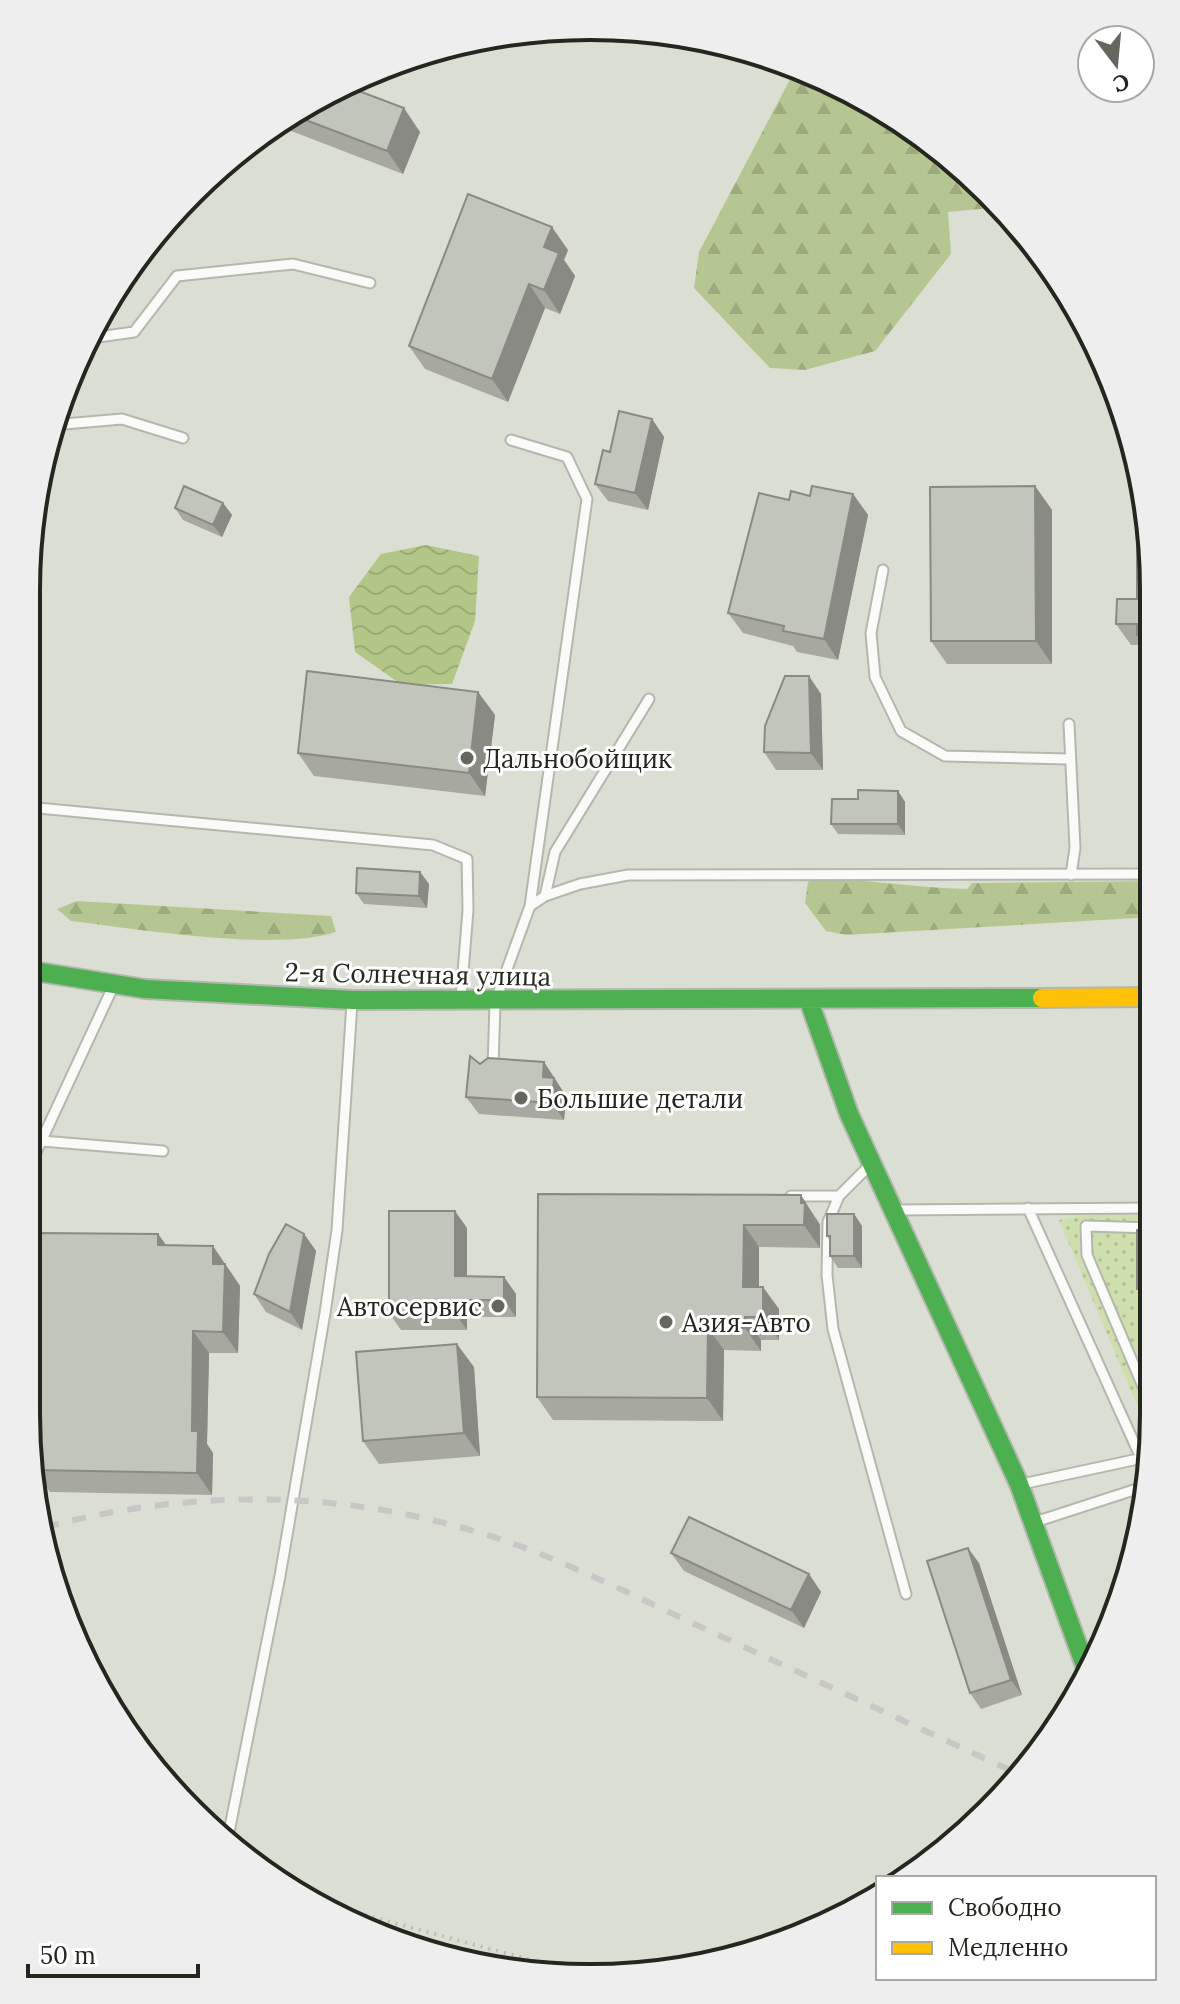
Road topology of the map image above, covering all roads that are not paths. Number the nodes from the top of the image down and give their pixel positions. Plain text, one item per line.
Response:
1 (370, 283) dead end
2 (103, 336) edge
3 (66, 424) edge
4 (183, 438) dead end
5 (511, 440) dead end
6 (883, 570) dead end
7 (649, 699) dead end
8 (1069, 724) dead end
9 (1069, 759) junction
10 (40, 808) edge
11 (1140, 874) edge
12 (1071, 875) junction
13 (545, 896) junction
14 (530, 906) junction
15 (40, 972) edge
16 (114, 985) junction
17 (1140, 997) edge
18 (353, 1000) junction
19 (461, 1001) junction
20 (809, 1001) junction
21 (495, 1002) junction
22 (493, 1074) edge
23 (42, 1141) junction
24 (40, 1145) edge
25 (163, 1151) dead end
26 (873, 1163) junction
27 (777, 1196) edge
28 (839, 1196) junction
29 (1028, 1208) junction
30 (1140, 1208) edge
31 (894, 1210) junction
32 (1140, 1228) edge
33 (1140, 1379) edge
34 (1139, 1443) edge
35 (1138, 1459) edge
36 (1019, 1484) junction
37 (1134, 1490) edge
38 (1033, 1523) junction
39 (906, 1594) dead end
40 (1082, 1658) edge
41 (230, 1830) edge

1 - 2 lane
3 - 4 lane
5 - 14 lane
6 - 9 lane
7 - 13 lane
8 - 9 lane
9 - 12 lane
10 - 19 lane
11 - 12 lane
12 - 13 lane
13 - 14 lane
14 - 21 lane
15 - 16 main road, 2-я Солнечная улица
16 - 18 main road, 2-я Солнечная улица
16 - 23 lane
17 - 20 main road, 2-я Солнечная улица
18 - 19 main road, 2-я Солнечная улица
18 - 41 lane
19 - 21 main road, 2-я Солнечная улица
20 - 21 main road, 2-я Солнечная улица
20 - 26 main road
21 - 22 lane
23 - 24 lane
23 - 25 lane
26 - 28 lane
26 - 31 main road
27 - 28 lane
28 - 39 lane
29 - 30 lane
29 - 31 lane
29 - 34 lane
31 - 36 main road
32 - 33 lane
35 - 36 lane
36 - 38 main road
37 - 38 lane
38 - 40 main road

